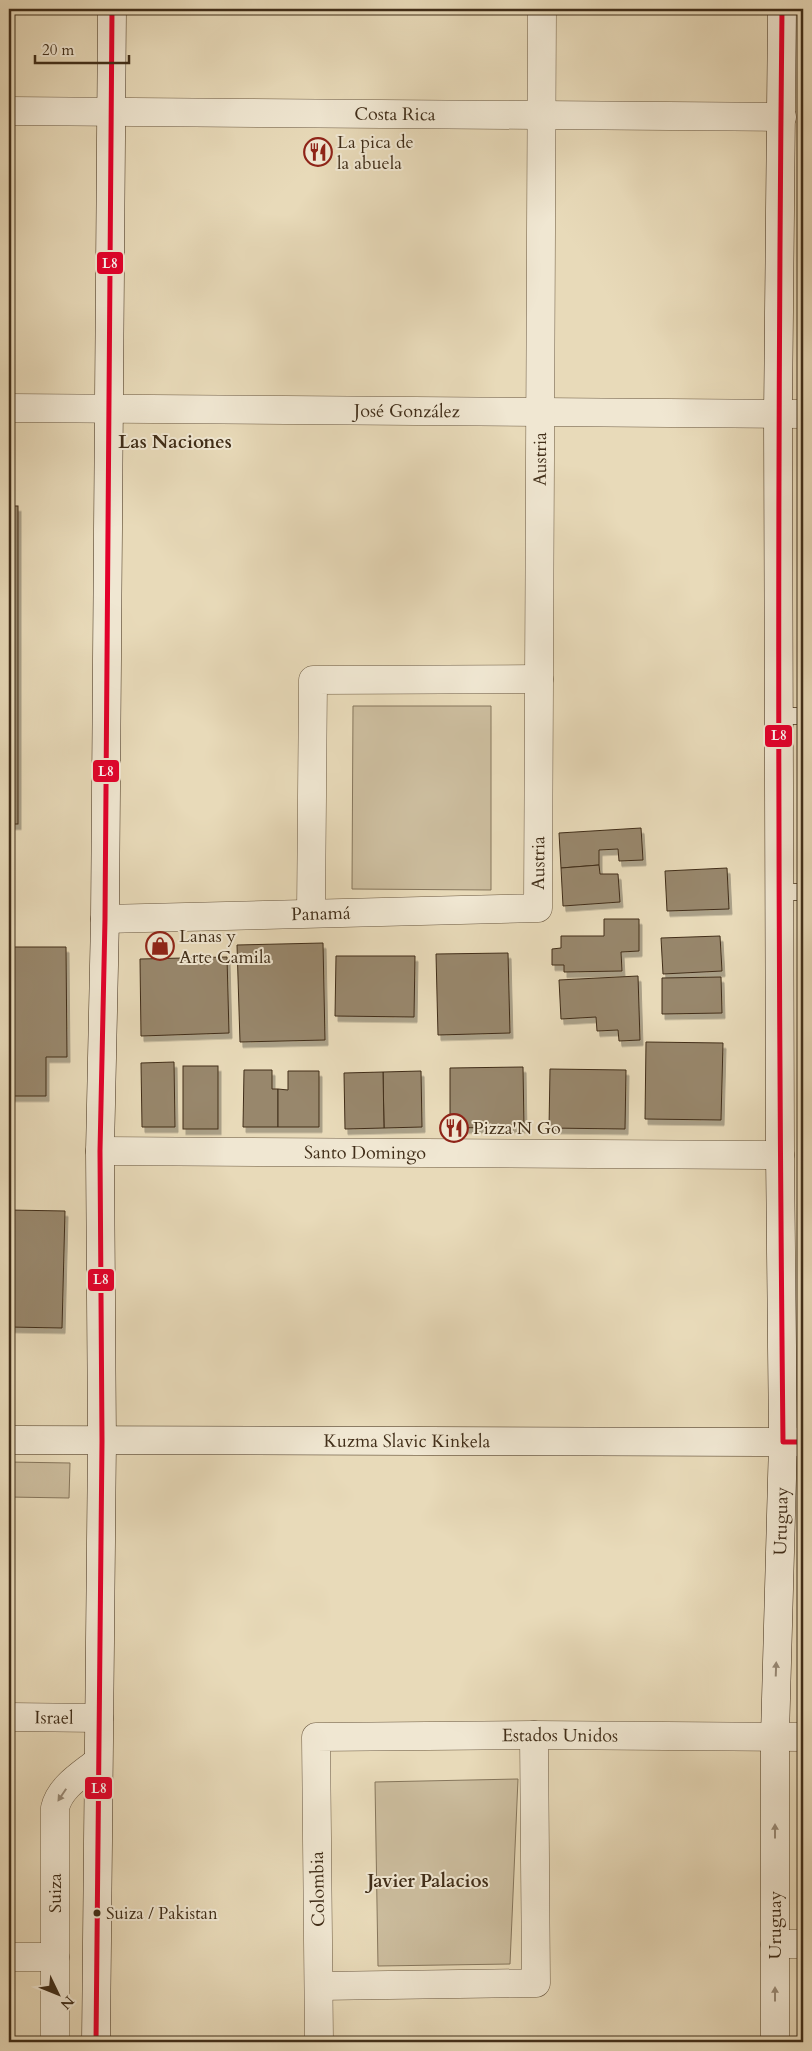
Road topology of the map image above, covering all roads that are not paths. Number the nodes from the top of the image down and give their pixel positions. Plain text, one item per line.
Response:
1 (112, 9) edge
2 (542, 9) edge
3 (782, 9) edge
4 (9, 111) edge
5 (113, 112) junction
6 (541, 115) junction
7 (782, 117) junction
8 (9, 408) edge
9 (109, 409) junction
10 (540, 412) junction
11 (791, 414) edge
12 (539, 679) junction
13 (792, 716) edge
14 (792, 892) edge
15 (538, 908) joint
16 (311, 913) junction
17 (105, 919) junction
18 (100, 1151) junction
19 (780, 1155) junction
20 (9, 1440) edge
21 (102, 1441) junction
22 (793, 1442) edge
23 (9, 1717) edge
24 (99, 1718) junction
25 (534, 1735) junction
26 (774, 1736) junction
27 (316, 1737) joint
28 (803, 1737) edge
29 (97, 1762) junction
30 (775, 1944) junction
31 (803, 1944) edge
32 (9, 1956) edge
33 (55, 1957) junction
34 (320, 1986) junction
35 (55, 2042) edge
36 (96, 2042) edge
37 (320, 2042) edge
38 (775, 2042) edge

1 - 5 street
2 - 6 street, Austria
3 - 7 street, Uruguay
4 - 5 street, Costa Rica
5 - 6 street, Costa Rica
5 - 9 street
6 - 7 street, Costa Rica
6 - 10 street, Austria
7 - 11 street, Uruguay
8 - 9 street, José González
9 - 10 street, José González
9 - 17 street
10 - 11 street, José González
10 - 12 street, Austria
11 - 13 street, Uruguay
12 - 15 street, Austria
12 - 16 street
13 - 14 street, Uruguay
14 - 19 street, Uruguay
15 - 16 street, Panamá
16 - 17 street, Panamá
17 - 18 street
18 - 19 street, Santo Domingo
18 - 21 street
19 - 22 street, Uruguay
20 - 21 street, Kuzma Slavic Kinkela
21 - 22 street, Kuzma Slavic Kinkela
21 - 24 street
26 -> 22 street, Uruguay
23 - 24 street, Israel
24 - 29 street
25 - 26 street, Estados Unidos
25 - 27 street, Estados Unidos
25 - 34 street
26 - 28 street, Estados Unidos
30 -> 26 street, Uruguay
27 - 34 street, Colombia
29 -> 33 street, Suiza
29 - 36 street
30 - 31 street
38 -> 30 street, Uruguay
32 - 33 street
33 - 35 street, Suiza
34 - 37 street, Colombia

